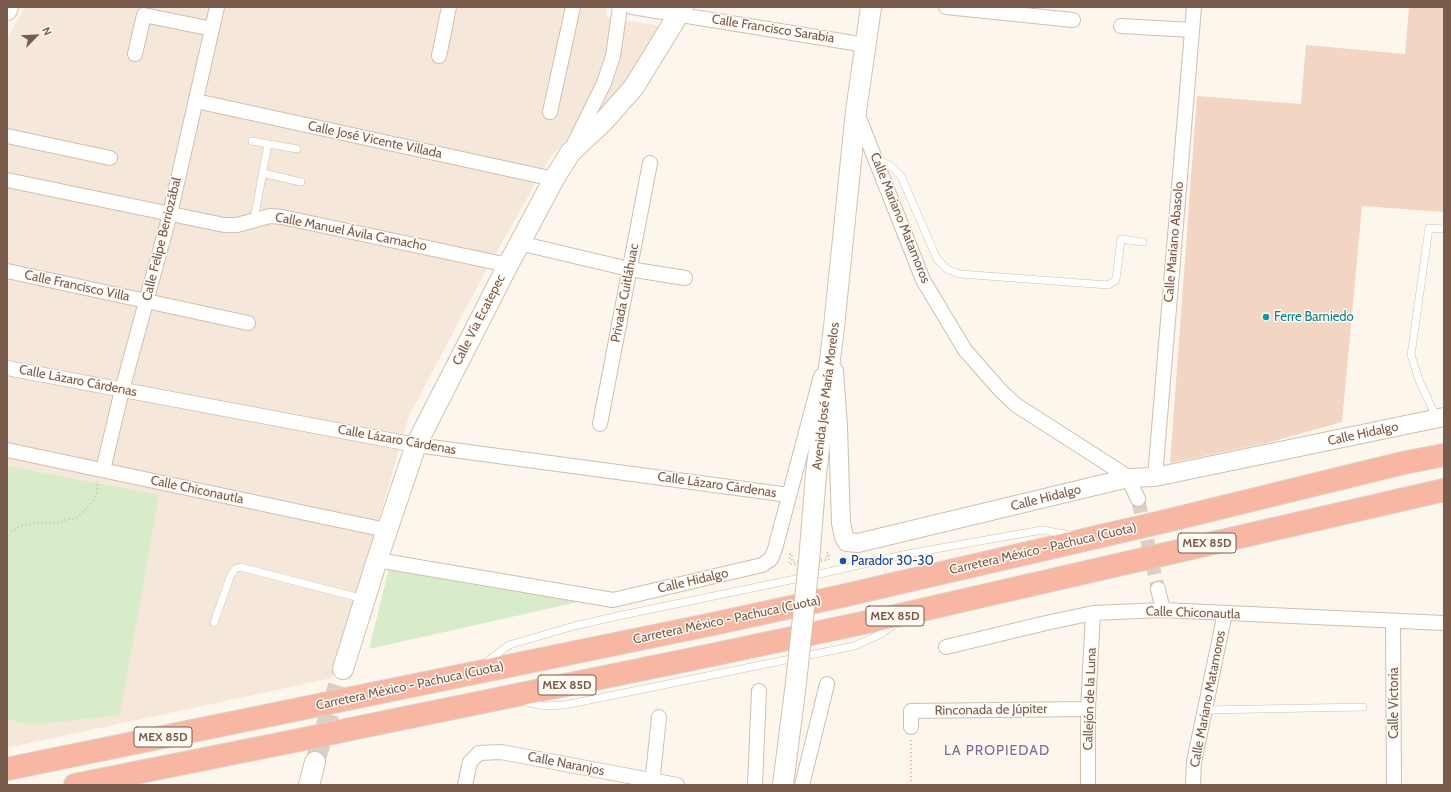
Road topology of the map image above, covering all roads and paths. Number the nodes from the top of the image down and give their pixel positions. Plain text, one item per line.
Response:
1 (217, 7) edge
2 (449, 7) edge
3 (572, 7) edge
4 (620, 7) edge
5 (632, 7) edge
6 (871, 7) edge
7 (946, 7) edge
8 (1194, 7) edge
9 (680, 10) edge
10 (1072, 20) dead end
11 (1121, 26) dead end
12 (212, 30) junction
13 (1192, 30) junction
14 (866, 45) junction
15 (135, 54) dead end
16 (439, 56) dead end
17 (196, 101) junction
18 (856, 111) junction
19 (550, 112) dead end
20 (7, 136) edge
21 (252, 141) dead end
22 (268, 144) junction
23 (297, 149) dead end
24 (570, 153) junction
25 (110, 158) dead end
26 (875, 159) junction
27 (650, 163) dead end
28 (262, 173) junction
29 (554, 179) junction
30 (7, 180) edge
31 (301, 182) dead end
32 (170, 214) junction
33 (254, 220) junction
34 (1444, 229) edge
35 (1143, 242) dead end
36 (519, 243) junction
37 (508, 265) junction
38 (629, 269) junction
39 (7, 272) edge
40 (685, 278) dead end
41 (146, 301) junction
42 (248, 323) dead end
43 (833, 334) junction
44 (7, 368) edge
45 (122, 390) junction
46 (1441, 418) edge
47 (600, 424) dead end
48 (416, 445) junction
49 (7, 450) edge
50 (1444, 455) edge
51 (103, 470) junction
52 (1155, 477) junction
53 (1128, 478) junction
54 (1444, 490) edge
55 (789, 495) junction
56 (1138, 499) tunnel mouth
57 (386, 530) junction
58 (7, 531) edge
59 (376, 560) junction
60 (1158, 589) tunnel mouth
61 (365, 599) junction
62 (1163, 610) junction
63 (1093, 613) junction
64 (1225, 613) junction
65 (1393, 621) junction
66 (214, 623) dead end
67 (1444, 623) edge
68 (946, 647) dead end
69 (343, 669) tunnel mouth
70 (827, 684) dead end
71 (759, 691) dead end
72 (1363, 707) dead end
73 (1088, 709) junction
74 (1206, 710) junction
75 (659, 717) dead end
76 (911, 727) joint
77 (315, 762) tunnel mouth
78 (7, 769) edge
79 (652, 783) edge
80 (74, 785) edge
81 (308, 785) edge
82 (465, 785) edge
83 (677, 785) edge
84 (755, 785) edge
85 (783, 785) edge
86 (802, 785) edge
87 (911, 785) edge
88 (1088, 785) edge
89 (1193, 785) edge
90 (1394, 785) edge

1 - 12 street, Calle Felipe Berriozábal
2 - 16 street
3 - 19 street
4 - 24 street
5 - 9 street, Calle Francisco Sarabia
6 - 14 main road, Avenida José María Morelos
7 - 10 street
8 - 13 street, Calle Mariano Abasolo
9 - 14 street, Calle Francisco Sarabia
9 - 24 main road, Calle Vía Ecatepec
11 - 13 street
12 - 15 street
12 - 17 street, Calle Felipe Berriozábal
13 - 52 street, Calle Mariano Abasolo
14 - 18 main road, Avenida José María Morelos
17 - 29 street, Calle José Vicente Villada
17 - 32 street, Calle Felipe Berriozábal
18 - 26 street, Calle Mariano Matamoros
18 - 43 main road, Avenida José María Morelos
20 - 25 street
21 - 22 lane
22 - 23 lane
22 - 28 lane
24 - 29 main road, Calle Vía Ecatepec
26 - 35 lane
26 - 53 street, Calle Mariano Matamoros
27 - 38 street, Privada Cuitláhuac
28 - 31 lane
28 - 33 lane
29 - 36 main road, Calle Vía Ecatepec
30 - 32 street, Calle Manuel Ávila Camacho
32 - 33 street, Calle Manuel Ávila Camacho
32 - 41 street, Calle Felipe Berriozábal
33 - 37 street, Calle Manuel Ávila Camacho
34 - 46 lane
36 - 37 main road, Calle Vía Ecatepec
36 - 38 street
37 - 48 main road, Calle Vía Ecatepec
38 - 40 street
38 - 47 street, Privada Cuitláhuac
39 - 41 street, Calle Francisco Villa
41 - 42 street, Calle Francisco Villa
41 - 45 street, Calle Felipe Berriozábal
43 - 53 street, Calle Hidalgo
43 - 55 street, Calle Hidalgo
43 - 85 main road, Avenida José María Morelos, bridge
44 - 45 street, Calle Lázaro Cárdenas
45 - 48 street, Calle Lázaro Cárdenas
45 - 51 street, Calle Felipe Berriozábal
46 - 52 street, Calle Hidalgo
48 - 55 street, Calle Lázaro Cárdenas
48 - 57 main road, Calle Vía Ecatepec
49 - 51 street, Calle Chiconautla
50 - 78 highway, Carretera México - Pachuca (Cuota) / MEX 85D, bridge
51 - 57 street, Calle Chiconautla
51 - 58 path
52 - 53 street, Calle Hidalgo
53 - 56 street
54 - 80 highway, MEX 85D, bridge
55 - 59 street, Calle Hidalgo
57 - 59 main road, Calle Vía Ecatepec
59 - 61 main road, Calle Vía Ecatepec
60 - 62 street
61 - 66 lane
61 - 69 main road, Calle Vía Ecatepec
62 - 63 street, Calle Chiconautla
62 - 64 street, Calle Chiconautla
63 - 68 street, Calle Chiconautla
63 - 73 street, Callejón de la Luna
64 - 65 street, Calle Chiconautla
64 - 74 street, Calle Mariano Matamoros
65 - 67 street, Calle Chiconautla
65 - 90 street, Calle Victoria
70 - 86 street
71 - 84 street
72 - 74 lane
73 - 76 street, Rinconada de Júpiter
73 - 88 street, Callejón de la Luna
74 - 89 street, Calle Mariano Matamoros
75 - 79 street
76 - 87 path
77 - 81 main road
79 - 82 street, Calle Naranjos
79 - 83 street, Calle Naranjos

